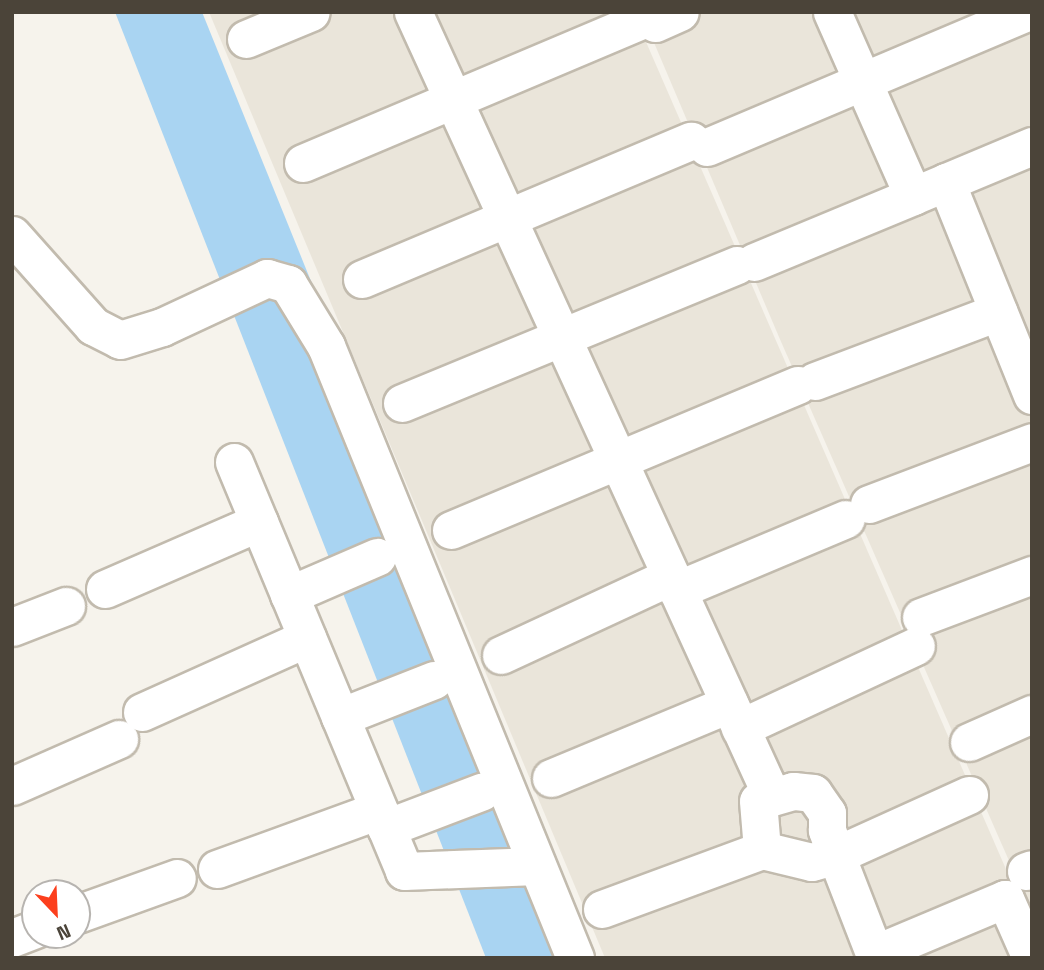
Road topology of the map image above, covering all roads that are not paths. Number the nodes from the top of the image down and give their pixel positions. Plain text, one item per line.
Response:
1 (414, 12) edge
2 (832, 12) edge
3 (1026, 12) edge
4 (300, 14) edge
5 (657, 19) edge
6 (247, 39) dead end
7 (863, 82) junction
8 (453, 100) junction
9 (1032, 146) edge
10 (303, 163) dead end
11 (930, 189) junction
12 (507, 218) junction
13 (12, 235) edge
14 (362, 279) dead end
15 (998, 312) junction
16 (562, 337) junction
17 (1032, 395) edge
18 (402, 403) dead end
19 (1032, 442) edge
20 (618, 460) junction
21 (234, 462) dead end
22 (259, 522) junction
23 (451, 530) dead end
24 (377, 557) dead end
25 (1032, 575) edge
26 (674, 583) junction
27 (105, 589) dead end
28 (289, 594) junction
29 (66, 606) dead end
30 (12, 627) edge
31 (307, 638) junction
32 (501, 655) dead end
33 (434, 680) dead end
34 (1032, 714) edge
35 (735, 716) junction
36 (340, 717) junction
37 (969, 742) dead end
38 (551, 779) dead end
39 (12, 786) edge
40 (481, 792) dead end
41 (969, 795) dead end
42 (772, 797) junction
43 (383, 819) junction
44 (762, 850) junction
45 (836, 855) junction
46 (537, 866) junction
47 (217, 869) dead end
48 (177, 878) dead end
49 (91, 909) edge
50 (602, 909) dead end
51 (875, 956) edge
52 (575, 958) edge
53 (1031, 958) edge

1 - 8 street
2 - 7 street
3 - 7 street
4 - 6 street
5 - 8 street
7 - 11 street
7 - 12 street
8 - 10 street
8 - 12 street
9 - 11 street
11 - 15 street
11 - 16 street
12 - 14 street
12 - 16 street
13 - 46 street
15 - 17 street
15 - 20 street
16 - 18 street
16 - 20 street
19 - 26 street
20 - 23 street
20 - 26 street
21 - 22 street
22 - 27 street
22 - 28 street
24 - 28 street
25 - 35 street
26 - 32 street
26 - 35 street
28 - 31 street
29 - 30 street
31 - 36 street
31 - 39 street
33 - 36 street
34 - 37 street
35 - 38 street
35 - 42 street
36 - 43 street
40 - 43 street
41 - 45 street
42 - 44 street
42 - 45 street
43 - 46 street
43 - 47 street
44 - 45 street
44 - 50 street
45 - 51 street
46 - 52 street
48 - 49 street
51 - 53 street

